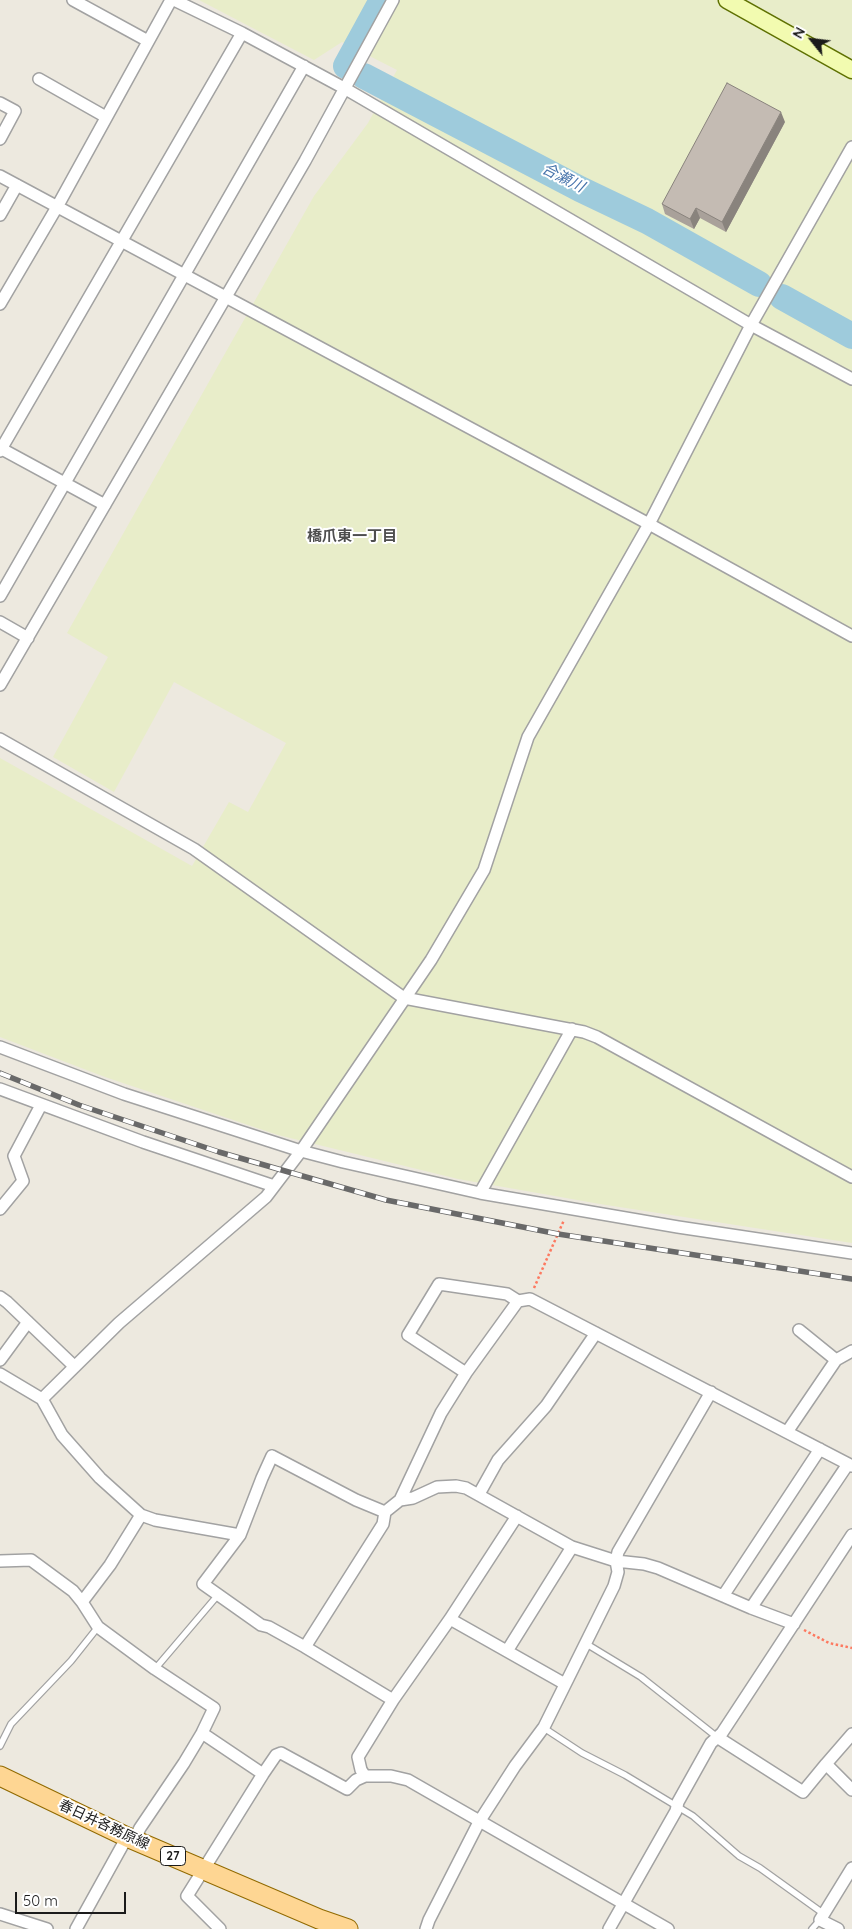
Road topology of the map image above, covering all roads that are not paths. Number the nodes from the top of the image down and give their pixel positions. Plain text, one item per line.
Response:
1 (73, 0) edge
2 (173, 0) edge
3 (393, 0) edge
4 (727, 0) edge
5 (242, 33) junction
6 (148, 41) junction
7 (304, 66) junction
8 (852, 70) edge
9 (39, 79) dead end
10 (344, 88) junction
11 (0, 103) edge
12 (106, 117) junction
13 (0, 139) edge
14 (852, 147) edge
15 (0, 176) edge
16 (17, 185) junction
17 (57, 207) junction
18 (0, 215) edge
19 (121, 241) junction
20 (184, 275) junction
21 (225, 297) junction
22 (0, 304) edge
23 (751, 325) junction
24 (852, 379) edge
25 (0, 449) edge
26 (65, 483) junction
27 (105, 505) junction
28 (649, 524) junction
29 (0, 596) edge
30 (0, 622) edge
31 (852, 636) edge
32 (28, 638) junction
33 (0, 685) edge
34 (0, 739) edge
35 (404, 998) junction
36 (572, 1029) junction
37 (0, 1047) edge
38 (0, 1088) edge
39 (41, 1105) junction
40 (301, 1151) junction
41 (852, 1177) edge
42 (274, 1186) junction
43 (480, 1193) junction
44 (0, 1209) edge
45 (852, 1253) edge
46 (0, 1297) edge
47 (524, 1300) junction
48 (28, 1322) junction
49 (799, 1330) dead end
50 (596, 1333) junction
51 (852, 1351) edge
52 (0, 1360) edge
53 (836, 1360) junction
54 (74, 1366) junction
55 (466, 1373) junction
56 (0, 1374) edge
57 (711, 1392) junction
58 (42, 1399) junction
59 (787, 1432) junction
60 (820, 1449) junction
61 (850, 1465) edge
62 (479, 1494) junction
63 (400, 1500) junction
64 (385, 1512) junction
65 (141, 1515) junction
66 (517, 1516) junction
67 (240, 1535) junction
68 (852, 1535) edge
69 (572, 1547) junction
70 (0, 1561) edge
71 (616, 1562) junction
72 (218, 1595) junction
73 (723, 1596) junction
74 (82, 1602) junction
75 (751, 1608) junction
76 (450, 1619) junction
77 (794, 1624) junction
78 (98, 1628) junction
79 (585, 1643) junction
80 (305, 1647) junction
81 (507, 1651) junction
82 (155, 1669) junction
83 (564, 1684) junction
84 (393, 1700) junction
85 (544, 1728) junction
86 (202, 1733) junction
87 (852, 1734) edge
88 (717, 1737) junction
89 (0, 1746) edge
90 (826, 1764) junction
91 (263, 1774) junction
92 (0, 1776) edge
93 (365, 1776) junction
94 (852, 1790) edge
95 (677, 1806) junction
96 (479, 1822) junction
97 (131, 1838) junction
98 (852, 1868) edge
99 (202, 1869) junction
100 (624, 1903) junction
101 (0, 1914) edge
102 (822, 1917) junction
103 (47, 1929) edge
104 (76, 1929) edge
105 (220, 1929) edge
106 (348, 1929) edge
107 (426, 1929) edge
108 (609, 1929) edge
109 (668, 1929) edge
110 (812, 1929) edge
111 (838, 1929) edge

1 - 6 street
2 - 5 street
2 - 6 street
3 - 10 street
4 - 8 street
5 - 7 street
5 - 19 street
6 - 12 street
7 - 10 street
7 - 20 street
9 - 12 street
10 - 21 street
10 - 23 street
11 - 13 street
12 - 17 street
14 - 23 street
15 - 16 street
16 - 17 street
16 - 18 street
17 - 19 street
17 - 22 street
19 - 20 street
19 - 25 street
20 - 21 street
20 - 26 street
21 - 27 street
21 - 28 street
23 - 24 street
23 - 28 street
25 - 26 street
26 - 27 street
26 - 29 street
27 - 32 street
28 - 31 street
28 - 35 street
30 - 32 street
32 - 33 street
34 - 35 street
35 - 36 street
35 - 40 street
36 - 41 street
36 - 43 street
37 - 40 street
38 - 39 street
39 - 42 street
39 - 44 street
40 - 42 street
40 - 43 street
42 - 54 street
43 - 45 street
46 - 48 street
47 - 50 street
47 - 55 street
47 - 55 street
48 - 52 street
48 - 54 street
49 - 53 street
50 - 57 street
50 - 62 street
51 - 53 street
53 - 59 street
54 - 58 street
55 - 63 street
56 - 58 street
57 - 59 street
57 - 71 street
58 - 65 street
59 - 60 street
60 - 61 street
60 - 73 street
61 - 75 street
62 - 63 street
62 - 66 street
63 - 64 street
64 - 67 street
64 - 80 street
65 - 67 street
65 - 74 street
66 - 69 street
66 - 76 street
67 - 72 street
68 - 77 street
69 - 71 street
69 - 81 street
70 - 74 street
71 - 73 street
71 - 79 street
72 - 80 street
72 - 82 lane
73 - 75 street
74 - 78 street
75 - 77 street
76 - 81 street
76 - 84 street
77 - 88 street
78 - 82 street
78 - 89 lane
79 - 83 street
79 - 88 lane
80 - 84 street
81 - 83 street
82 - 86 street
83 - 85 street
84 - 93 street
85 - 95 lane
85 - 96 street
86 - 91 street
86 - 97 street
87 - 90 street
88 - 90 street
88 - 95 street
90 - 94 street
91 - 93 street
91 - 99 street
92 - 97 main road, 春日井各務原線 / 27
93 - 96 street
95 - 100 street
95 - 102 lane
96 - 100 street
96 - 107 street
97 - 99 main road, 春日井各務原線 / 27
97 - 104 street
98 - 102 street
99 - 105 street
99 - 106 main road, 春日井各務原線 / 27
100 - 108 street
100 - 109 street
101 - 103 street
102 - 110 lane
102 - 111 street

